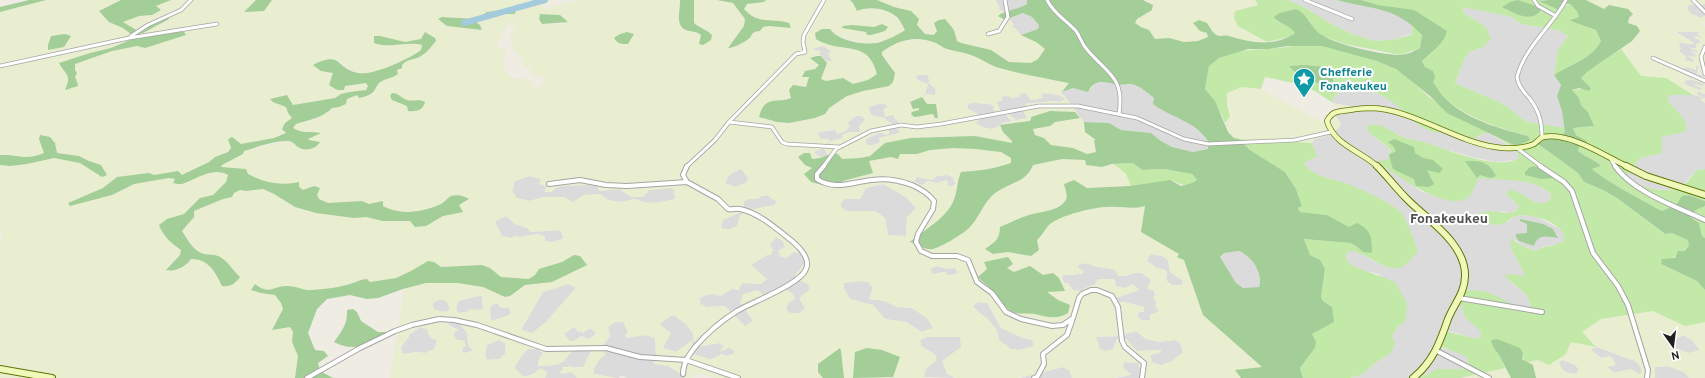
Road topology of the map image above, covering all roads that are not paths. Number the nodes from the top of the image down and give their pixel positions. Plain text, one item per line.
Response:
1 (191, 0) edge
2 (824, 0) edge
3 (1005, 0) edge
4 (1047, 0) edge
5 (1305, 0) edge
6 (1534, 0) edge
7 (1566, 0) edge
8 (1693, 0) edge
9 (1705, 12) edge
10 (1556, 16) junction
11 (1352, 19) dead end
12 (216, 24) dead end
13 (988, 34) dead end
14 (129, 38) junction
15 (1705, 47) edge
16 (1652, 58) dead end
17 (0, 66) edge
18 (1705, 74) edge
19 (1705, 81) edge
20 (1119, 114) junction
21 (729, 122) junction
22 (1331, 132) junction
23 (1542, 137) junction
24 (829, 147) junction
25 (839, 147) junction
26 (1517, 148) junction
27 (833, 152) junction
28 (1610, 158) junction
29 (687, 182) junction
30 (549, 184) dead end
31 (1705, 194) edge
32 (1705, 220) edge
33 (1460, 298) junction
34 (1542, 312) dead end
35 (1073, 318) junction
36 (1436, 351) junction
37 (686, 360) junction
38 (0, 369) edge
39 (683, 374) dead end
40 (52, 378) edge
41 (307, 378) edge
42 (738, 378) edge
43 (1034, 378) edge
44 (1142, 378) edge
45 (1413, 378) edge
46 (1488, 378) edge
47 (1647, 378) edge

1 - 14 street
2 - 21 street
3 - 13 street
4 - 20 street
5 - 11 street
6 - 10 street
7 - 10 street
8 - 9 street
10 - 23 street
12 - 14 street
14 - 17 street
15 - 18 street
16 - 19 street
20 - 22 street
20 - 25 street
21 - 24 street
21 - 29 street
22 - 26 street
22 - 33 street
23 - 26 street
23 - 28 street
24 - 25 street
24 - 27 street
25 - 27 street
26 - 47 street
27 - 35 street
28 - 31 street
28 - 32 street
29 - 30 street
29 - 37 street
33 - 34 street
33 - 36 street
35 - 43 street
35 - 44 street
36 - 45 street
36 - 46 street
37 - 39 street
37 - 41 street
37 - 42 street
38 - 40 street

